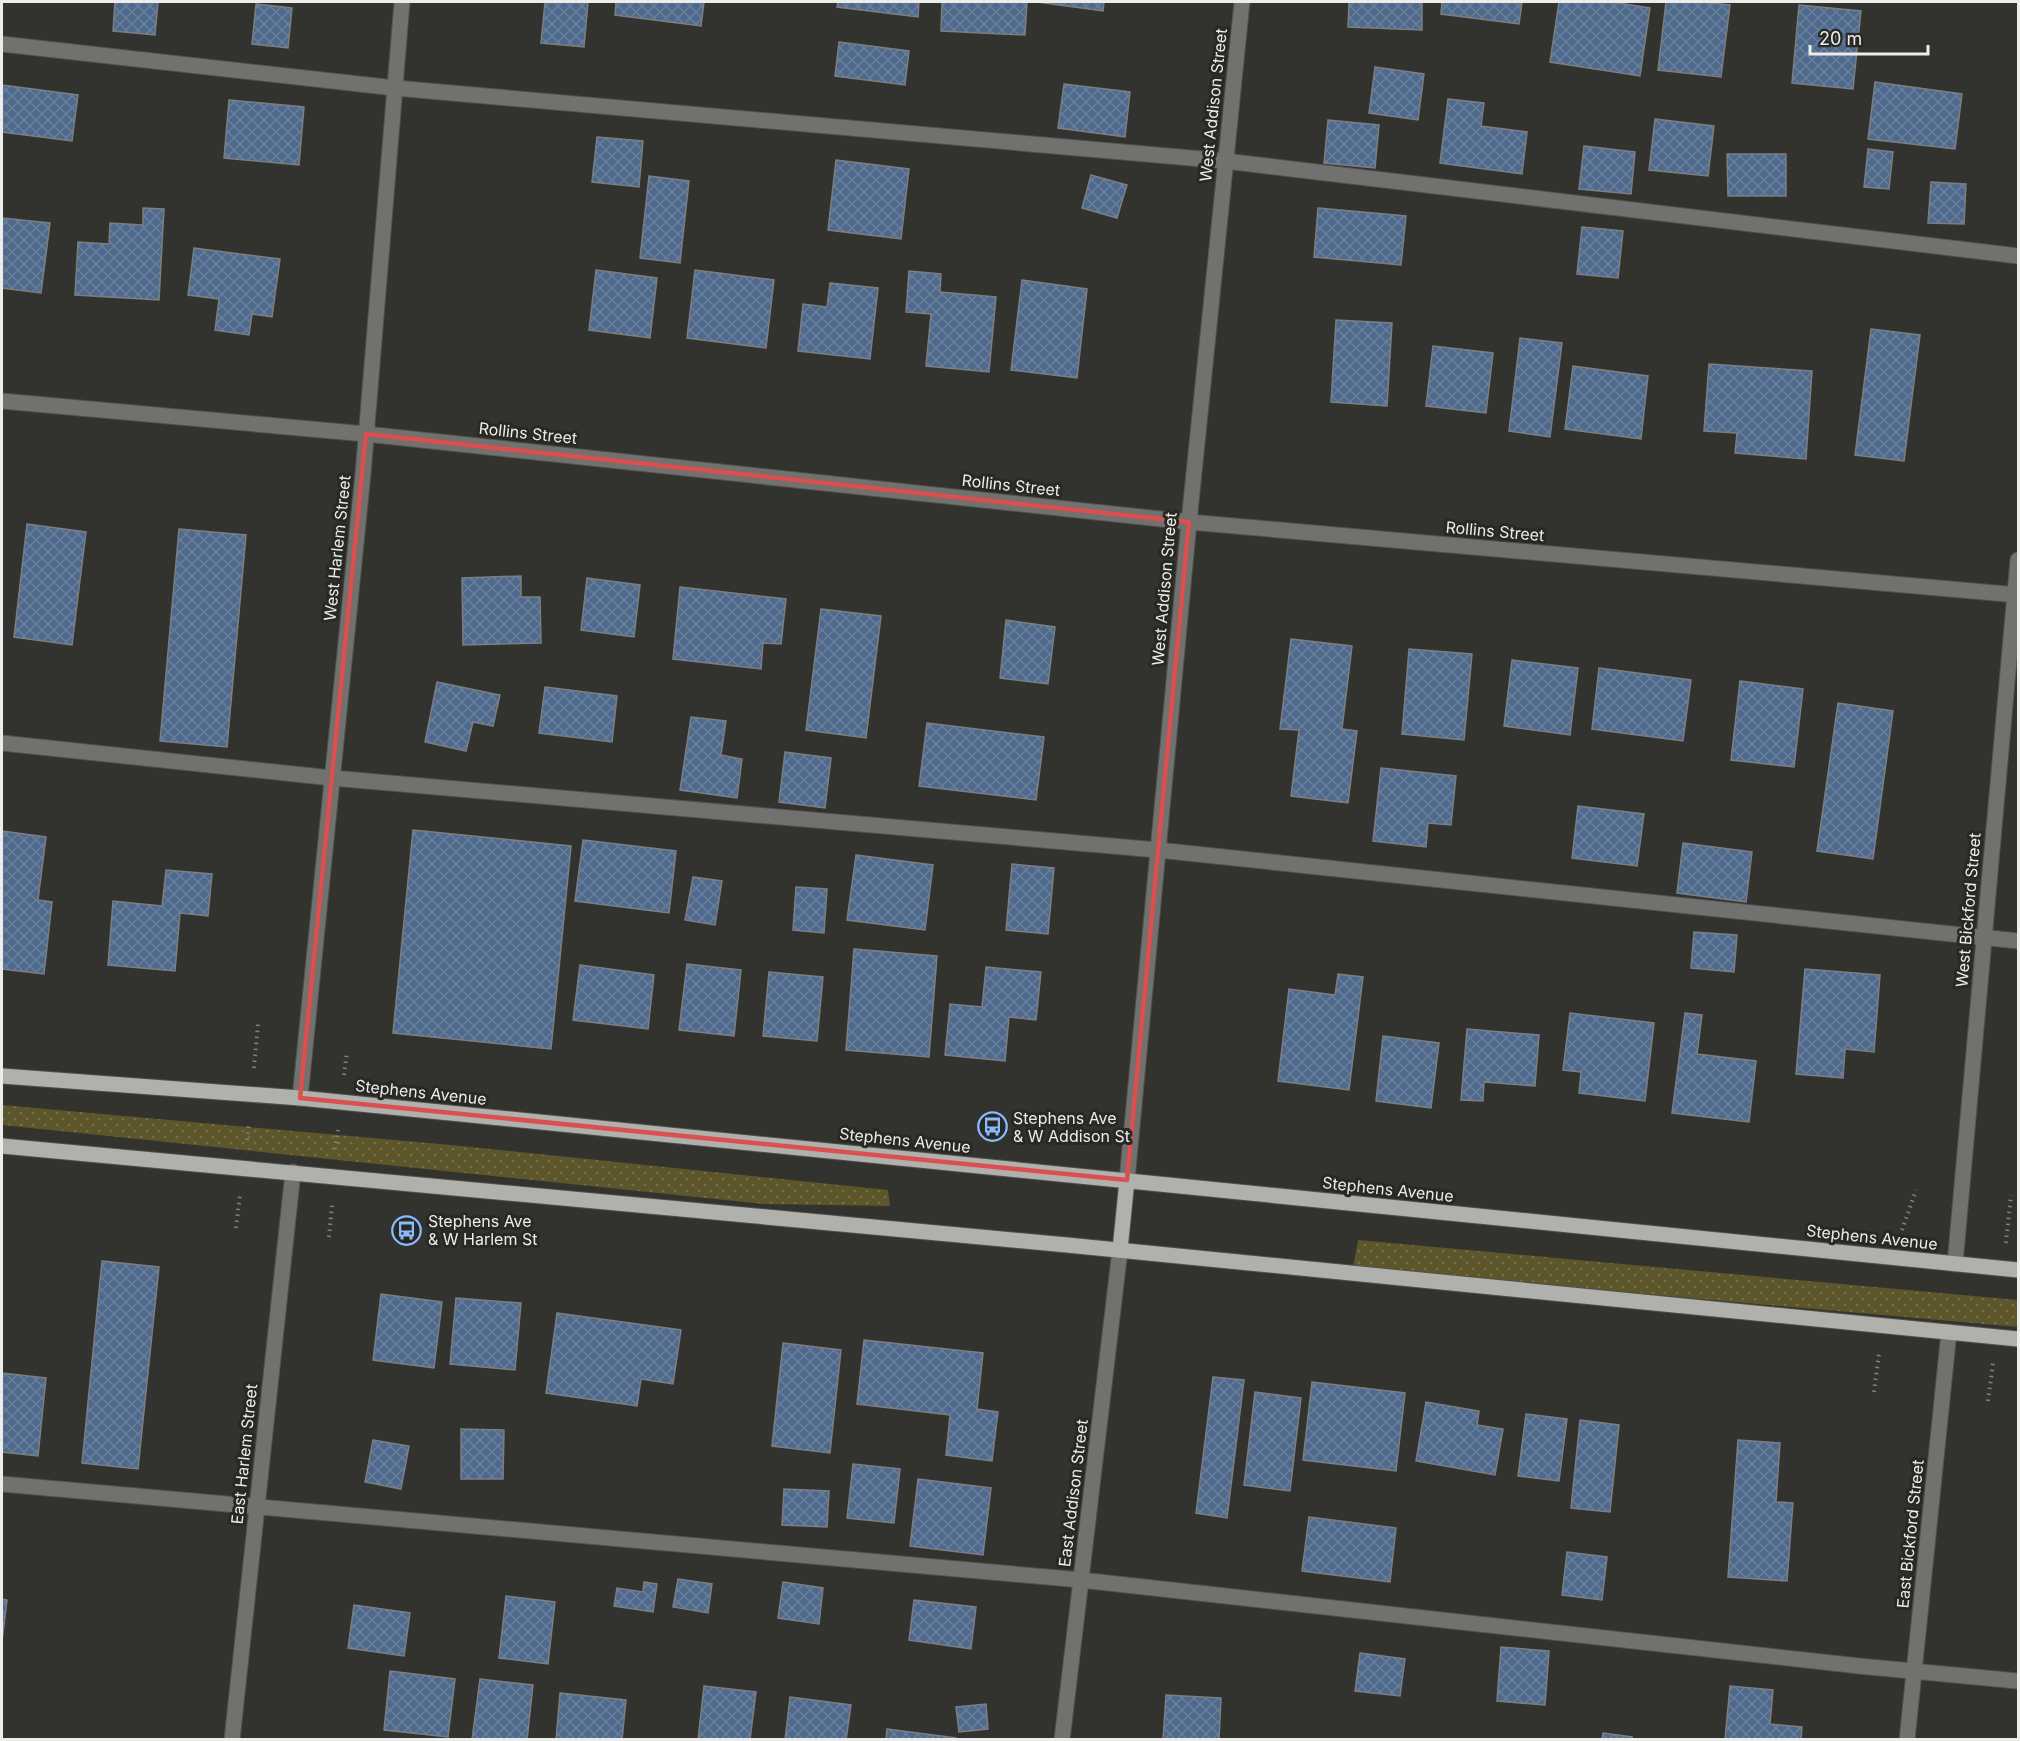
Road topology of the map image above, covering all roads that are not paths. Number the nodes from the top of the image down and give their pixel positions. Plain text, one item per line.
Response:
1 (402, 2) edge
2 (1242, 2) edge
3 (2, 44) edge
4 (395, 88) junction
5 (1225, 161) junction
6 (2019, 256) edge
7 (2, 401) edge
8 (366, 434) junction
9 (1189, 522) junction
10 (2019, 560) edge
11 (2017, 595) edge
12 (2, 743) edge
13 (332, 778) junction
14 (1158, 850) junction
15 (1984, 937) junction
16 (2019, 941) edge
17 (2, 1076) edge
18 (300, 1098) junction
19 (2, 1146) edge
20 (293, 1172) junction
21 (1127, 1180) junction
22 (1120, 1250) junction
23 (1954, 1264) junction
24 (2019, 1270) edge
25 (1949, 1332) junction
26 (2019, 1339) edge
27 (2, 1484) edge
28 (256, 1507) junction
29 (1081, 1580) junction
30 (1914, 1671) junction
31 (2019, 1681) edge
32 (232, 1740) edge
33 (1062, 1740) edge
34 (1907, 1740) edge

1 - 4 street, West Harlem Street
2 - 5 street, West Addison Street
3 - 4 street
4 - 5 street
4 - 8 street, West Harlem Street
5 - 6 street
5 - 9 street, West Addison Street
7 - 8 street, Rollins Street
8 - 9 street, Rollins Street
8 - 13 street, West Harlem Street
9 - 11 street, Rollins Street
9 - 14 street, West Addison Street
10 - 11 street, West Bickford Street
11 - 15 street, West Bickford Street
12 - 13 street
13 - 14 street
13 - 18 street, West Harlem Street
14 - 15 street
14 - 21 street, West Addison Street
15 - 16 street
15 - 23 street, West Bickford Street
17 - 18 main road, Stephens Avenue
18 - 21 main road, Stephens Avenue
19 - 20 main road
20 - 22 main road
20 - 28 street, East Harlem Street
21 - 22 main road
21 - 23 main road, Stephens Avenue
22 - 25 main road
22 - 29 street, East Addison Street
23 - 24 main road, Stephens Avenue
25 - 26 main road
25 - 30 street, East Bickford Street
27 - 28 street
28 - 29 street
28 - 32 street, East Harlem Street
29 - 30 street
29 - 33 street, East Addison Street
30 - 31 street
30 - 34 street, East Bickford Street

